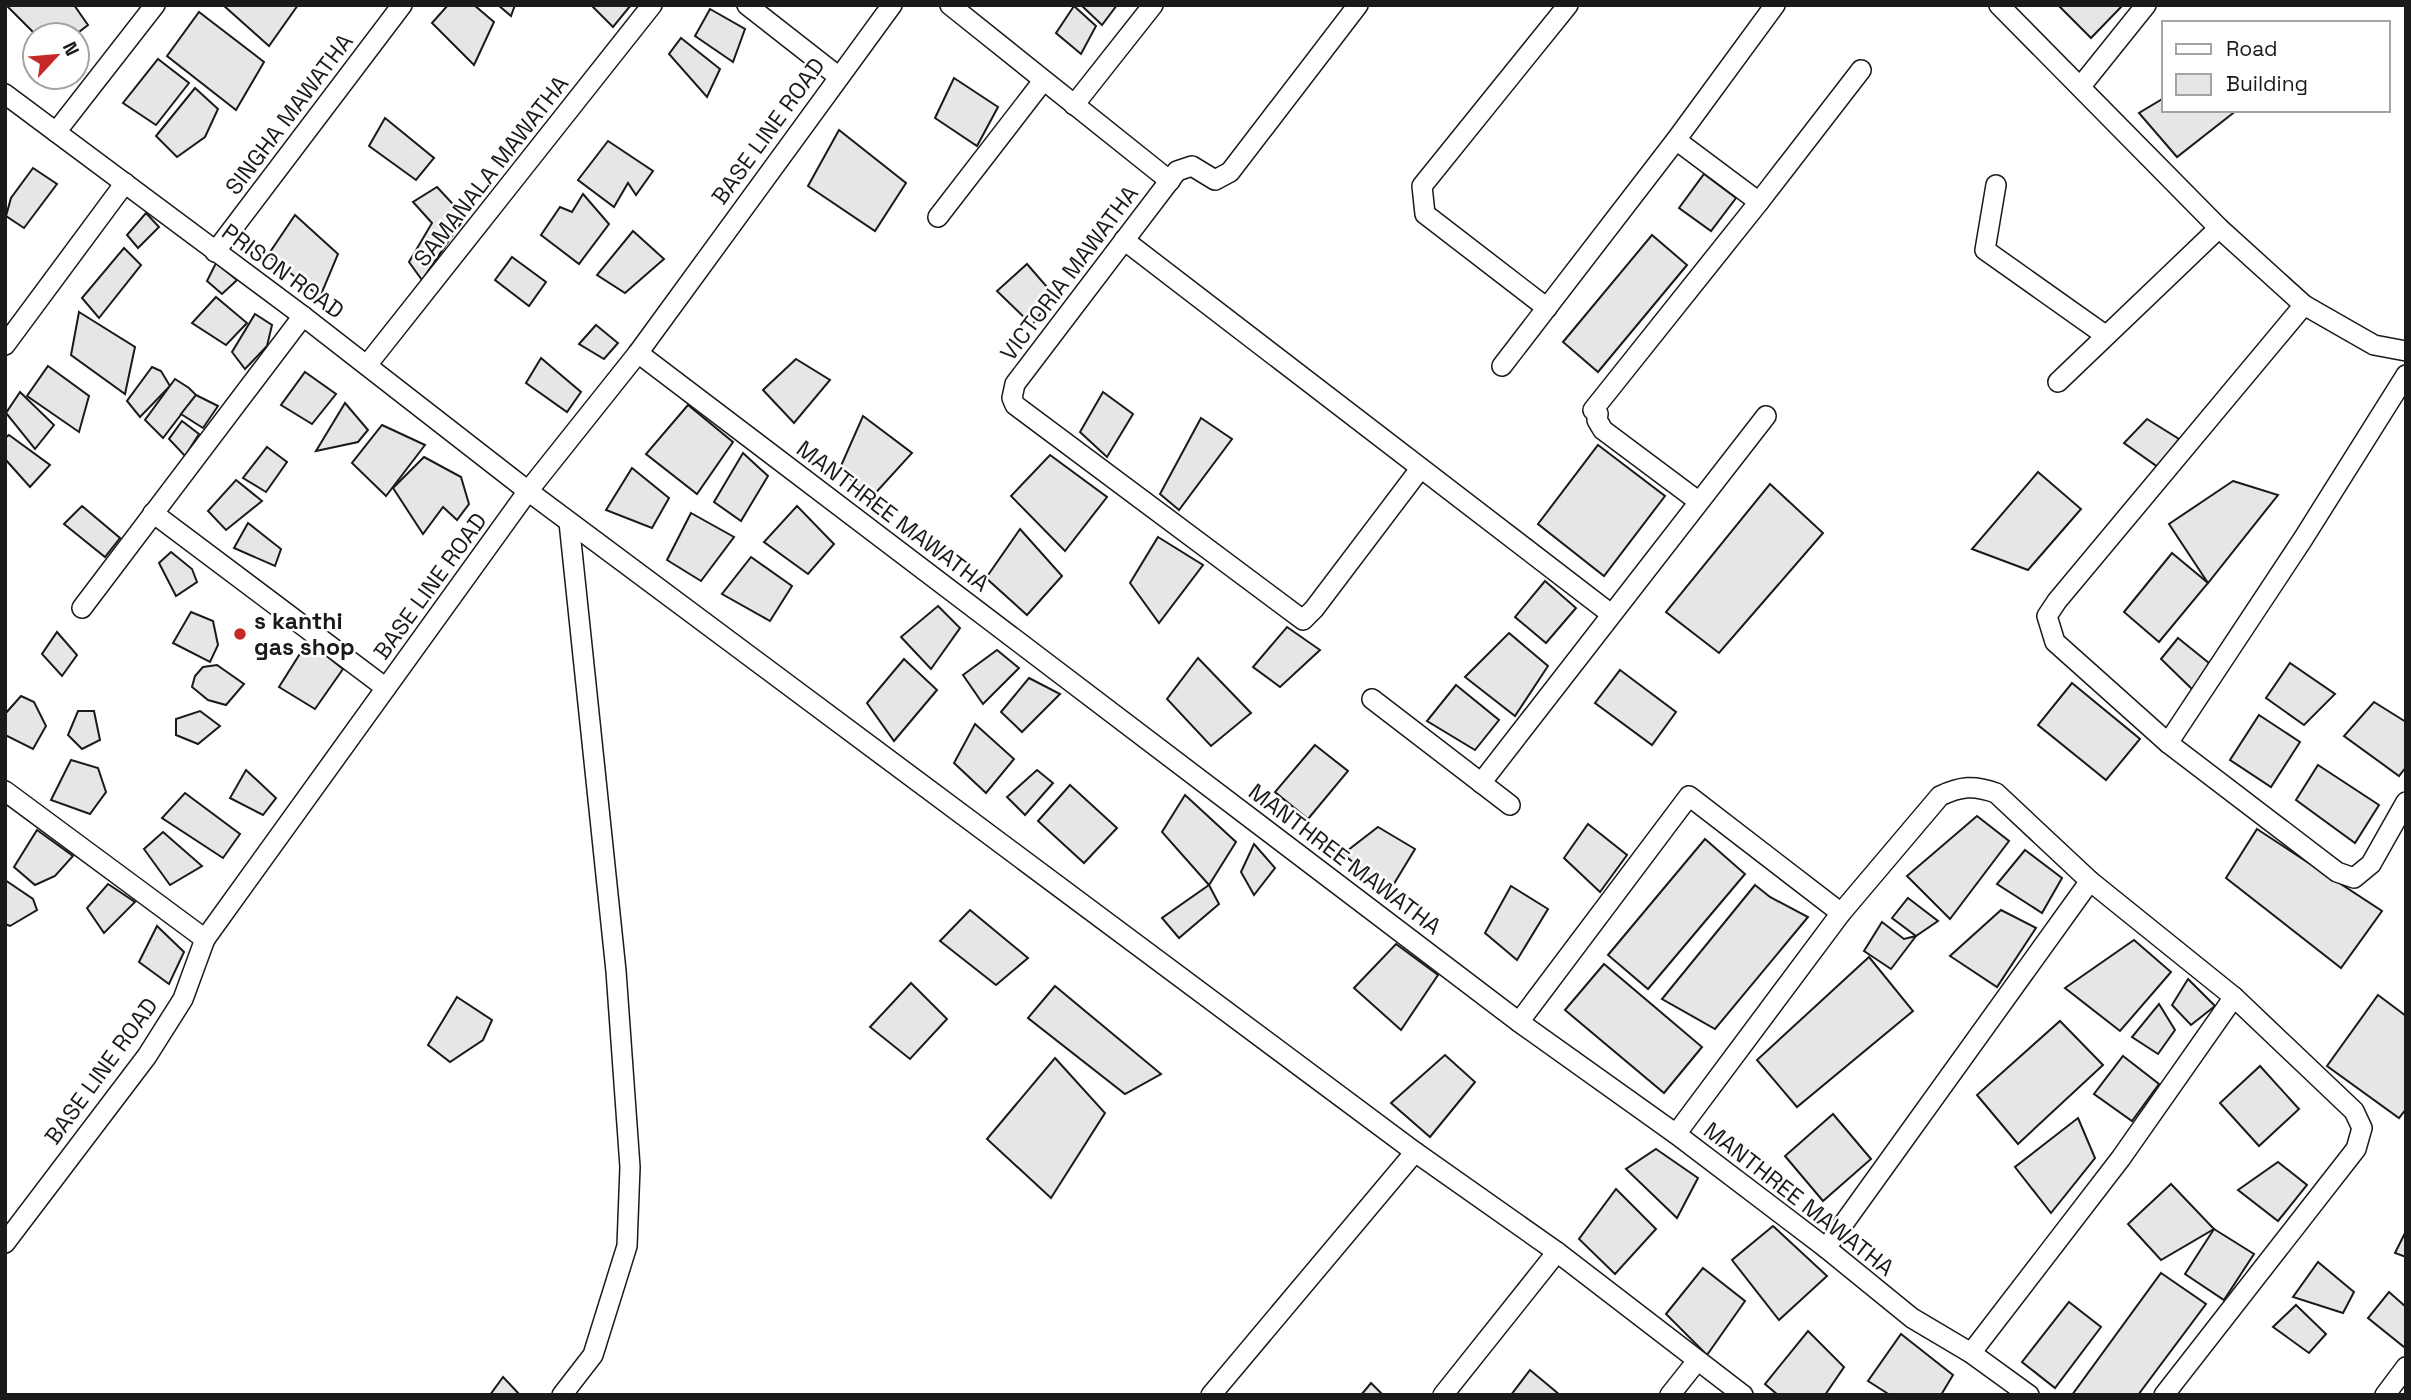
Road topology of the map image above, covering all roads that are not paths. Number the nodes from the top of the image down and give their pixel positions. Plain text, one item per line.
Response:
1 (155, 5) edge
2 (402, 5) edge
3 (652, 5) edge
4 (747, 5) edge
5 (892, 5) edge
6 (950, 5) edge
7 (1153, 5) edge
8 (1358, 5) edge
9 (1568, 5) edge
10 (1775, 5) edge
11 (1999, 5) edge
12 (2146, 5) edge
13 (1861, 70) dead end
14 (839, 76) junction
15 (1043, 81) junction
16 (2081, 86) junction
17 (5, 94) edge
18 (1074, 105) junction
19 (56, 132) junction
20 (1676, 140) junction
21 (1170, 181) junction
22 (125, 183) junction
23 (1996, 186) dead end
24 (1759, 202) junction
25 (938, 217) dead end
26 (2219, 228) junction
27 (1125, 240) junction
28 (215, 252) junction
29 (2304, 305) junction
30 (1547, 308) junction
31 (303, 316) junction
32 (2105, 335) junction
33 (5, 345) edge
34 (2406, 351) edge
35 (638, 353) junction
36 (367, 365) junction
37 (1502, 366) dead end
38 (2406, 375) edge
39 (2058, 382) dead end
40 (1766, 416) dead end
41 (1420, 469) junction
42 (528, 491) junction
43 (1698, 501) junction
44 (153, 513) junction
45 (569, 522) junction
46 (82, 608) dead end
47 (1611, 614) junction
48 (386, 688) junction
49 (1372, 699) dead end
50 (2168, 743) junction
51 (1481, 783) junction
52 (5, 791) edge
53 (2406, 802) edge
54 (1510, 806) dead end
55 (2090, 881) junction
56 (1841, 913) junction
57 (205, 939) junction
58 (2234, 998) junction
59 (1518, 1022) junction
60 (1676, 1134) junction
61 (1415, 1152) junction
62 (5, 1243) edge
63 (1826, 1248) junction
64 (1557, 1252) junction
65 (1971, 1353) junction
66 (1697, 1361) junction
67 (2406, 1367) edge
68 (562, 1395) edge
69 (1211, 1395) edge
70 (1443, 1395) edge
71 (1670, 1395) edge
72 (1743, 1395) edge
73 (2029, 1395) edge
74 (2164, 1395) edge
75 (2385, 1395) edge

1 - 19 street
2 - 28 street, SINGHA MAWATHA
3 - 36 street, SAMANALA MAWATHA
4 - 14 street
5 - 14 street, BASE LINE ROAD
6 - 15 street
7 - 18 street
8 - 21 street
9 - 30 street
10 - 20 street
11 - 16 street
12 - 16 street
13 - 24 street
14 - 35 street, BASE LINE ROAD
15 - 18 street
15 - 25 street
16 - 26 street
17 - 19 street, PRISON ROAD
18 - 21 street
19 - 22 street, PRISON ROAD
20 - 24 street
20 - 30 street
21 - 27 street, VICTORIA MAWATHA
22 - 28 street, PRISON ROAD
22 - 33 street
23 - 32 street
24 - 43 street
26 - 29 street
26 - 32 street
27 - 41 street
27 - 41 street, VICTORIA MAWATHA
28 - 31 street, PRISON ROAD
29 - 34 street
29 - 50 street
30 - 37 street
31 - 36 street, PRISON ROAD
31 - 44 street
32 - 39 street
35 - 42 street, BASE LINE ROAD
35 - 59 street, MANTHREE MAWATHA
36 - 42 street, PRISON ROAD
38 - 50 street
40 - 43 street
41 - 47 street
42 - 45 street, PRISON ROAD
42 - 48 street, BASE LINE ROAD
43 - 47 street
44 - 46 street
44 - 48 street
45 - 61 street, PRISON ROAD
45 - 68 street
47 - 51 street
48 - 57 street, BASE LINE ROAD
49 - 51 street
50 - 53 street
51 - 54 street
52 - 57 street
55 - 56 street
55 - 58 street
55 - 63 street
56 - 59 street
56 - 60 street
57 - 62 street, BASE LINE ROAD
58 - 65 street
58 - 74 street
59 - 60 street, MANTHREE MAWATHA
60 - 63 street, MANTHREE MAWATHA
61 - 64 street, PRISON ROAD
61 - 69 street
63 - 65 street, MANTHREE MAWATHA
64 - 66 street, PRISON ROAD
64 - 70 street
65 - 73 street, MANTHREE MAWATHA
66 - 71 street
66 - 72 street, PRISON ROAD
67 - 75 street

